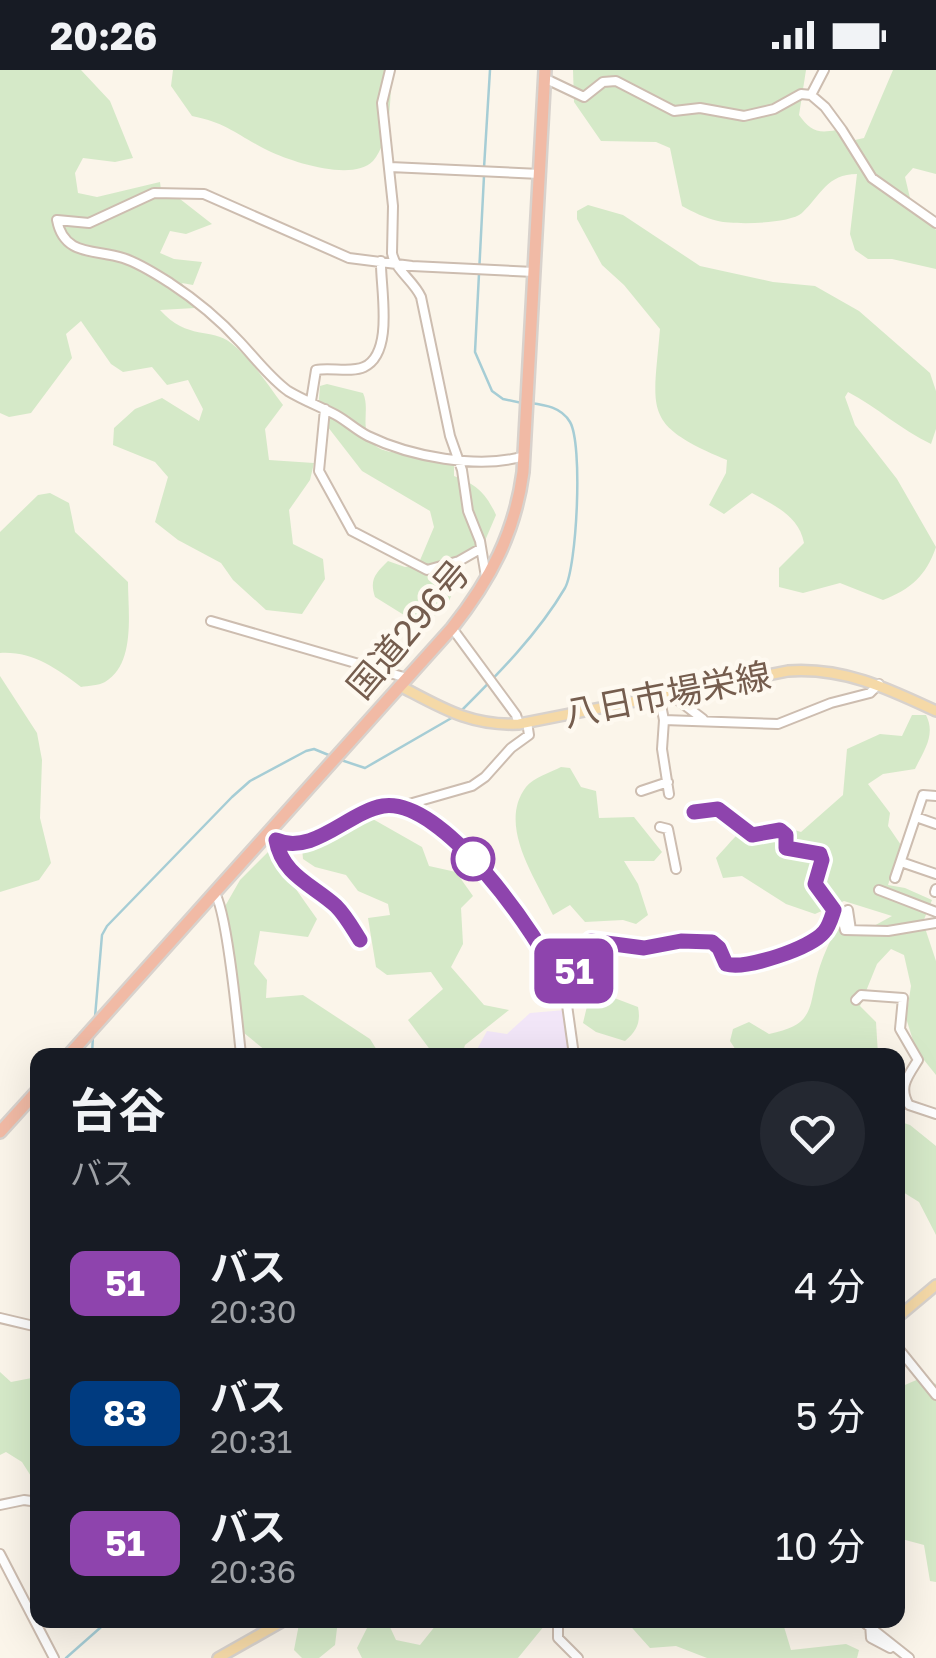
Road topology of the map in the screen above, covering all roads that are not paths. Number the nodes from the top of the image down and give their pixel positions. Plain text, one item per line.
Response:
1 (390, 70) edge
2 (824, 70) edge
3 (545, 74) edge
4 (812, 95) junction
5 (390, 166) junction
6 (540, 174) junction
7 (936, 223) edge
8 (380, 261) junction
9 (393, 261) junction
10 (534, 272) junction
11 (311, 401) junction
12 (325, 409) junction
13 (524, 456) junction
14 (459, 459) junction
15 (480, 550) junction
16 (487, 581) junction
17 (211, 620) dead end
18 (452, 628) junction
19 (403, 682) junction
20 (879, 684) junction
21 (673, 693) junction
22 (659, 696) junction
23 (936, 711) edge
24 (664, 720) junction
25 (706, 721) junction
26 (523, 723) junction
27 (668, 782) junction
28 (641, 791) dead end
29 (669, 794) dead end
30 (936, 796) edge
31 (402, 806) junction
32 (694, 812) dead end
33 (916, 817) junction
34 (936, 824) edge
35 (660, 827) dead end
36 (271, 837) junction
37 (901, 862) junction
38 (676, 869) dead end
39 (936, 874) edge
40 (895, 878) dead end
41 (879, 890) dead end
42 (214, 892) junction
43 (834, 910) junction
44 (848, 910) dead end
45 (936, 912) edge
46 (936, 923) edge
47 (851, 930) junction
48 (360, 940) dead end
49 (561, 985) junction
50 (856, 1000) dead end
51 (75, 1048) edge
52 (240, 1048) edge
53 (573, 1048) edge
54 (905, 1080) edge
55 (905, 1094) edge
56 (30, 1099) edge
57 (910, 1105) junction
58 (905, 1108) edge
59 (936, 1114) edge
60 (0, 1132) edge
61 (936, 1285) edge
62 (905, 1311) edge
63 (0, 1318) edge
64 (30, 1326) edge
65 (905, 1357) edge
66 (936, 1395) edge
67 (30, 1501) edge
68 (0, 1505) edge
69 (0, 1554) edge
70 (30, 1612) edge
71 (38, 1628) edge
72 (271, 1628) edge
73 (558, 1628) edge
74 (875, 1628) edge
75 (54, 1658) edge
76 (218, 1658) edge
77 (578, 1658) edge
78 (909, 1658) edge

1 - 5 street
2 - 4 street
3 - 4 street
3 - 6 highway, 国道296号
4 - 7 street
5 - 6 street
5 - 9 street
6 - 10 highway, 国道296号
8 - 9 street
8 - 11 street
8 - 11 street
9 - 10 street
9 - 14 street
10 - 13 highway, 国道296号
11 - 12 street
12 - 14 street
12 - 15 street
13 - 14 street
13 - 16 highway, 国道296号
14 - 15 street
15 - 16 street
16 - 18 highway, 国道296号
17 - 19 street
18 - 19 highway, 国道296号
18 - 26 street
19 - 26 main road, 八日市場栄線
19 - 36 highway, 国道296号
20 - 21 main road, 八日市場栄線
20 - 23 main road, 八日市場栄線
20 - 25 street
21 - 22 main road, 八日市場栄線
21 - 25 street
22 - 24 street
22 - 26 main road, 八日市場栄線
24 - 25 street
24 - 27 street
26 - 31 street
27 - 28 street
27 - 29 street
30 - 33 street
31 - 36 street
31 - 49 street
32 - 43 street
33 - 34 street
33 - 37 street
35 - 38 street
36 - 42 highway, 国道296号
36 - 48 street
37 - 39 street
37 - 40 street
41 - 45 street
42 - 51 highway, 国道296号
42 - 52 street
43 - 47 street
43 - 49 street
44 - 47 street
46 - 47 street
49 - 53 street
50 - 54 street
55 - 57 street
56 - 60 highway
57 - 58 street
57 - 59 street
61 - 62 main road
63 - 64 street
65 - 66 street
67 - 68 street
69 - 70 street
71 - 75 street
72 - 76 main road
73 - 77 street
74 - 78 street

